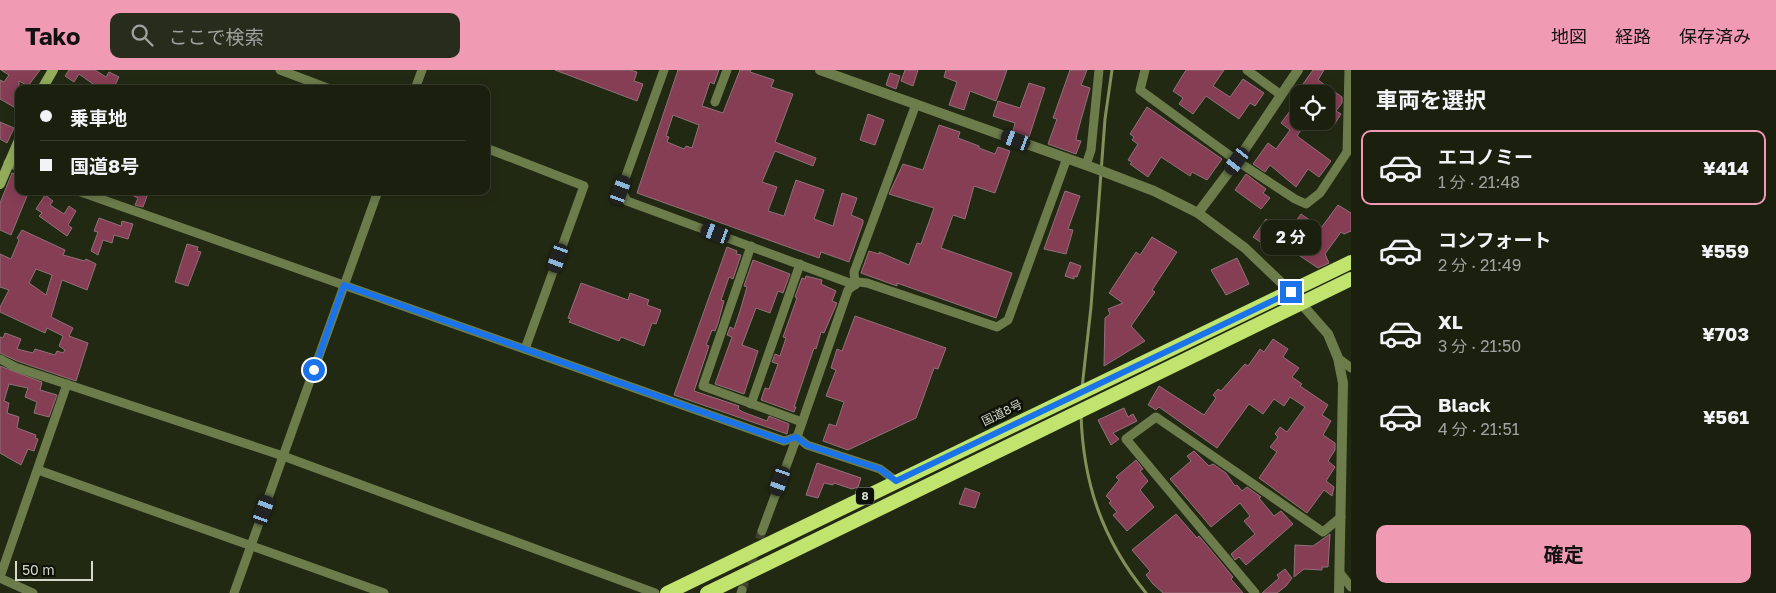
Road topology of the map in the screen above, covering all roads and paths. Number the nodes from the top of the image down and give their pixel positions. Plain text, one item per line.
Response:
1 (52, 70) edge
2 (280, 70) edge
3 (422, 70) edge
4 (664, 70) edge
5 (727, 70) edge
6 (820, 70) edge
7 (1099, 70) edge
8 (1145, 70) edge
9 (1247, 70) edge
10 (1298, 70) edge
11 (1349, 70) edge
12 (44, 85) edge
13 (319, 85) edge
14 (416, 85) edge
15 (1281, 95) junction
16 (715, 102) dead end
17 (916, 104) junction
18 (15, 148) edge
19 (1349, 149) edge
20 (490, 150) edge
21 (1067, 158) junction
22 (1237, 161) junction
23 (8, 163) junction
24 (15, 166) edge
25 (1090, 166) junction
26 (0, 184) edge
27 (89, 195) edge
28 (377, 195) edge
29 (1198, 213) junction
30 (751, 246) junction
31 (1351, 262) edge
32 (800, 264) junction
33 (1351, 279) edge
34 (344, 285) junction
35 (855, 285) junction
36 (1295, 297) junction
37 (525, 349) junction
38 (1338, 358) junction
39 (0, 359) edge
40 (1351, 368) edge
41 (67, 384) junction
42 (751, 404) junction
43 (802, 422) junction
44 (796, 437) junction
45 (283, 456) junction
46 (38, 470) junction
47 (896, 481) junction
48 (1341, 517) junction
49 (762, 531) tunnel mouth
50 (251, 546) junction
51 (1340, 573) junction
52 (0, 578) edge
53 (1351, 587) edge
54 (32, 593) edge
55 (234, 593) edge
56 (384, 593) edge
57 (655, 593) edge
58 (667, 593) edge
59 (707, 593) edge
60 (1255, 593) edge
61 (1339, 593) edge

1 - 12 main road
2 - 13 street
3 - 14 street
4 - 30 street
5 - 16 street
6 - 17 street
7 - 25 street
8 - 22 street
9 - 15 street
10 - 15 street
11 - 19 street
15 - 22 street
17 - 21 street
17 - 35 street
18 - 23 main road
19 - 22 street
20 - 37 street
21 - 25 street
21 - 35 street
22 - 29 street
23 - 24 street
23 - 26 main road
25 - 29 street
27 - 34 street
28 - 34 street
29 - 36 street
30 - 32 street
30 - 42 street
31 - 36 highway, 国道8号 / 8
32 - 35 street
32 - 42 street
33 - 36 highway, 国道8号 / 8
34 - 37 street
34 - 45 street
35 - 43 street
36 - 38 street
36 - 47 highway, 国道8号 / 8
36 - 59 highway, 国道8号 / 8
37 - 44 street
38 - 40 street
38 - 48 street
39 - 41 street
41 - 45 street
41 - 46 street
42 - 43 street
43 - 44 street
44 - 47 street
44 - 49 street
45 - 50 street
45 - 57 street
46 - 50 street
46 - 52 street
47 - 58 highway, 国道8号 / 8
48 - 51 street
48 - 60 street
50 - 55 street
50 - 56 street
51 - 53 street
51 - 61 street
52 - 54 street

